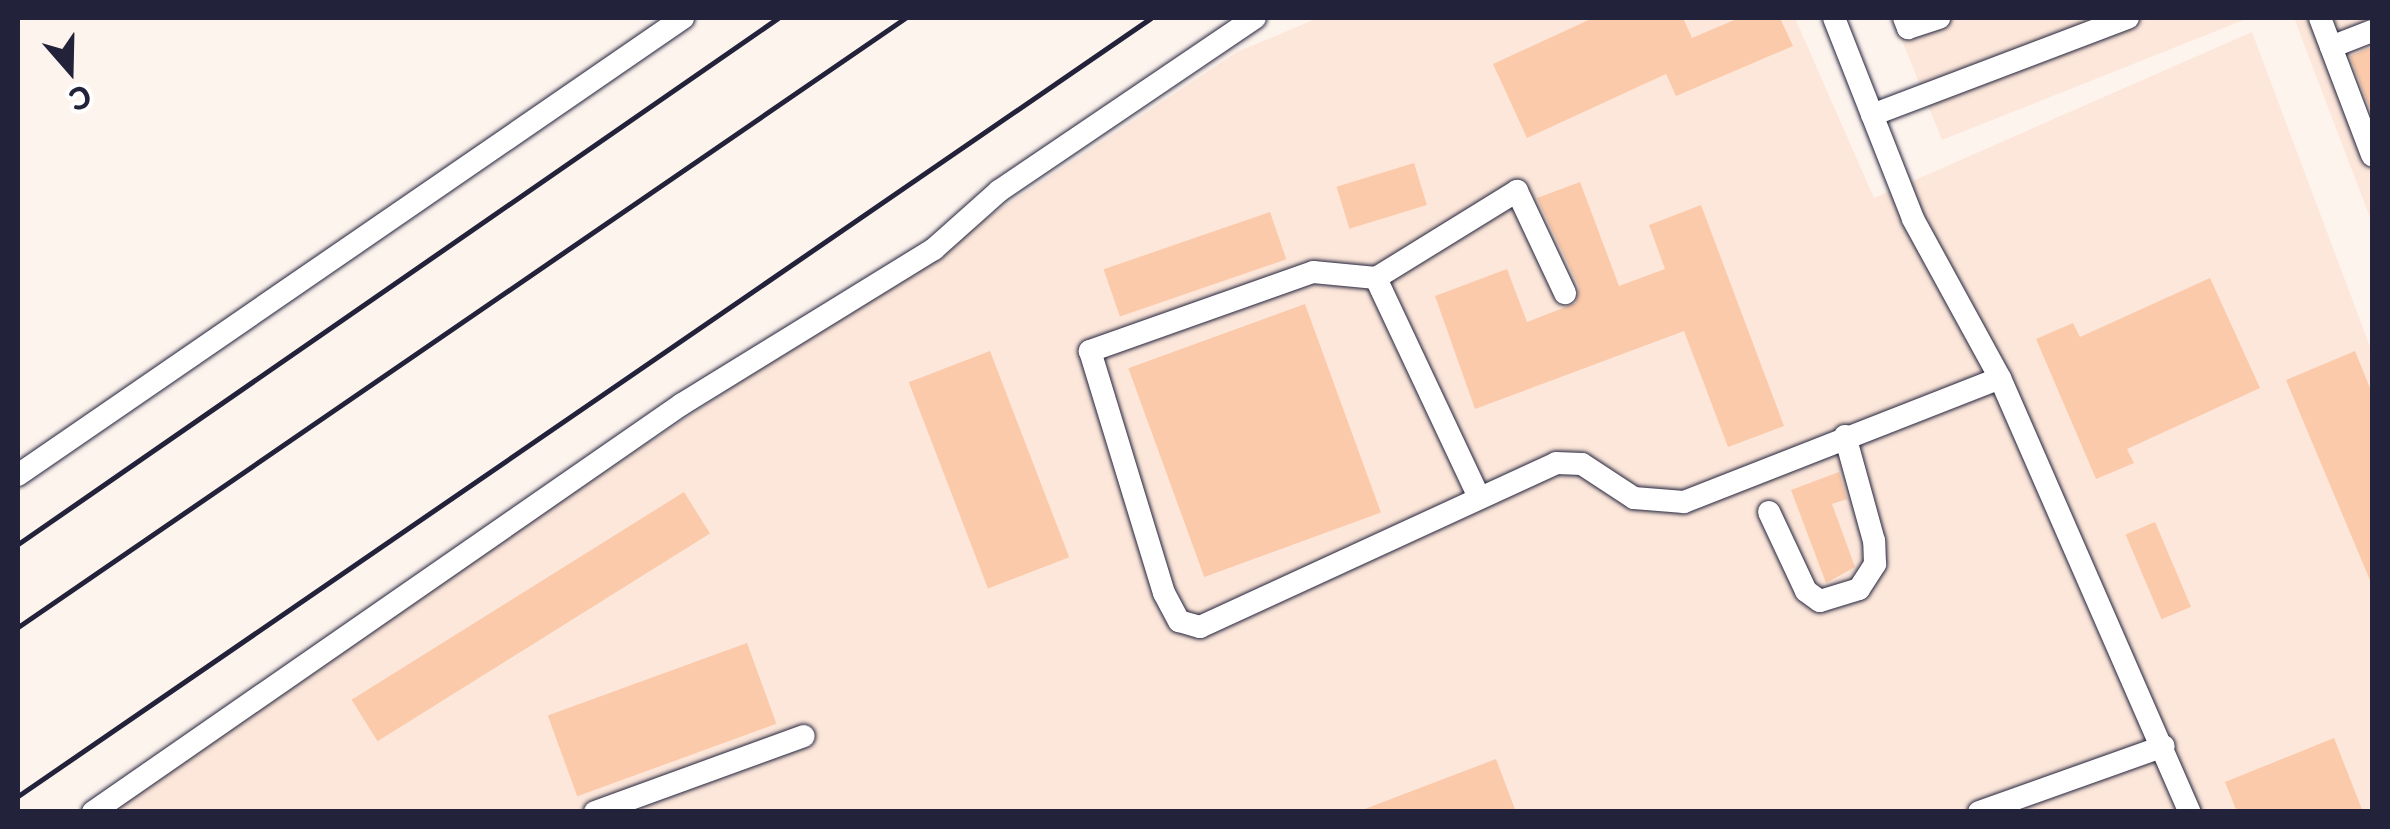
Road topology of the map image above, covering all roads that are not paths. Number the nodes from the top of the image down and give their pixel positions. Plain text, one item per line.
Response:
1 (683, 18) edge
2 (1255, 18) edge
3 (1834, 18) edge
4 (1904, 18) edge
5 (1939, 18) edge
6 (2128, 18) edge
7 (2320, 18) edge
8 (2372, 31) edge
9 (2331, 47) junction
10 (2362, 94) edge
11 (1872, 115) junction
12 (2371, 149) edge
13 (1376, 278) junction
14 (1565, 293) dead end
15 (2000, 378) junction
16 (1845, 436) junction
17 (18, 475) edge
18 (1477, 493) junction
19 (1769, 512) dead end
20 (804, 736) dead end
21 (2164, 746) junction
22 (93, 812) edge
23 (596, 812) edge
24 (1980, 812) edge
25 (2190, 812) edge

1 - 17 street
2 - 22 street
3 - 11 street
4 - 5 street
6 - 11 street
7 - 9 street
8 - 9 street
9 - 10 street
10 - 12 street
11 - 15 street
13 - 14 street
13 - 18 street
13 - 18 street
15 - 16 street
15 - 21 street
16 - 18 street
16 - 19 street
20 - 23 street
21 - 24 street
21 - 25 street

